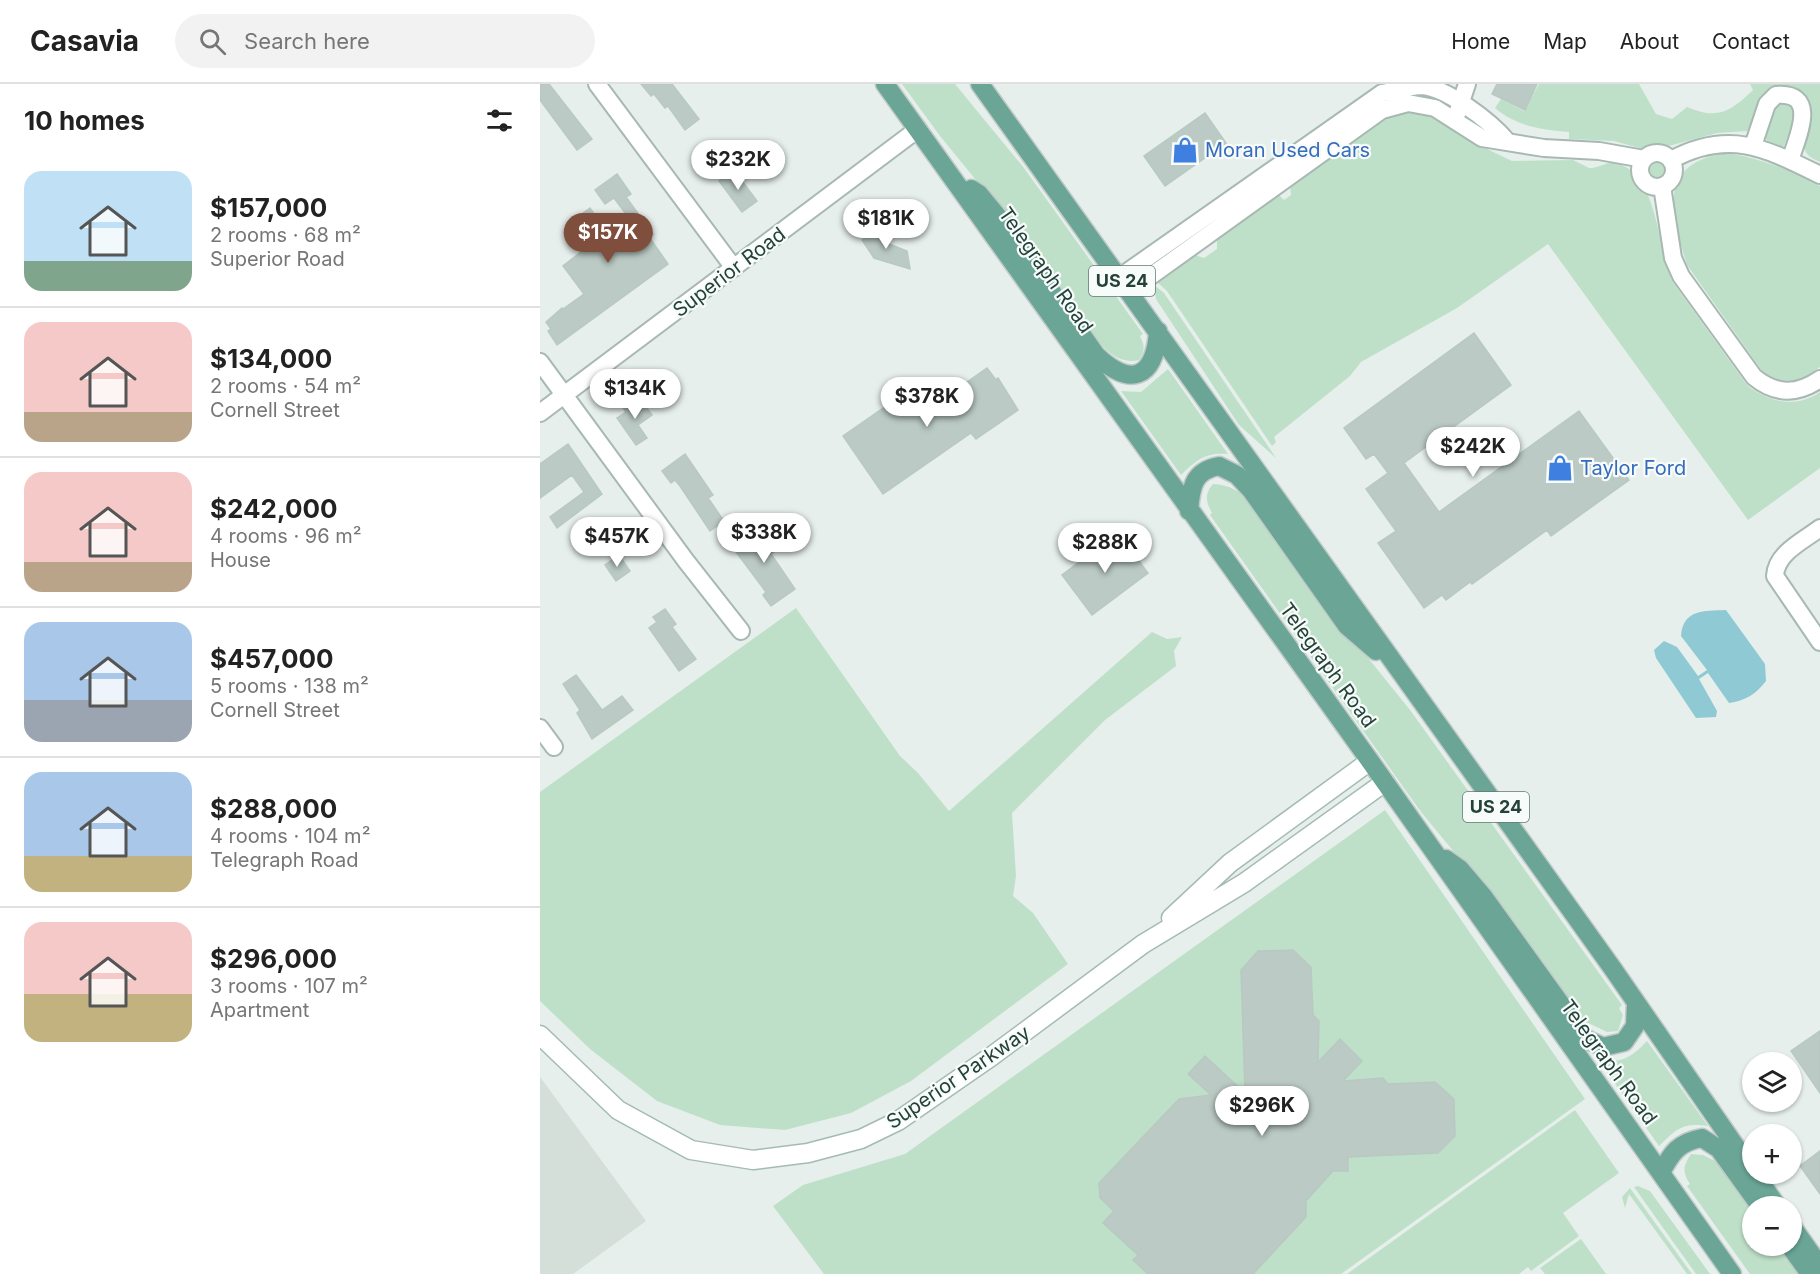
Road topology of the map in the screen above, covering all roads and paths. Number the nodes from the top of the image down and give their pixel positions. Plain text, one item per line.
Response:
1 (597, 84) edge
2 (885, 84) edge
3 (965, 84) edge
4 (980, 84) edge
5 (1467, 84) edge
6 (1437, 94) edge
7 (1461, 103) junction
8 (1455, 120) junction
9 (1009, 124) junction
10 (918, 129) junction
11 (1507, 141) junction
12 (1753, 146) junction
13 (1644, 159) junction
14 (1671, 160) junction
15 (1790, 160) junction
16 (950, 174) junction
17 (1820, 175) edge
18 (1662, 186) junction
19 (734, 268) junction
20 (1125, 284) junction
21 (1158, 331) junction
22 (540, 362) edge
23 (1820, 379) edge
24 (565, 395) junction
25 (540, 413) edge
26 (1189, 511) junction
27 (1820, 528) edge
28 (741, 631) dead end
29 (1820, 642) edge
30 (1401, 674) junction
31 (540, 728) edge
32 (554, 747) dead end
33 (1370, 761) junction
34 (1385, 782) junction
35 (1429, 846) junction
36 (1143, 944) junction
37 (1636, 1002) junction
38 (540, 1035) edge
39 (1742, 1155) edge
40 (1661, 1173) junction
41 (1753, 1196) edge
42 (1802, 1241) edge
43 (1797, 1256) edge
44 (1820, 1266) edge
45 (1732, 1274) edge
46 (1810, 1274) edge

1 - 19 street
2 - 10 main road, Telegraph Road
3 - 9 main road
4 - 9 main road, US 24
5 - 7 street
6 - 7 street
6 - 8 street
6 - 20 street
7 - 8 street
7 - 11 street
8 - 11 street
9 - 20 main road, US 24
10 - 16 main road, Telegraph Road
10 - 19 street, Superior Road
11 - 13 street
12 - 14 street
12 - 15 street
12 - 15 street
13 - 14 street
13 - 18 street
14 - 18 street
15 - 17 street
16 - 21 main road
16 - 26 main road, Telegraph Road
18 - 23 street
19 - 24 street, Superior Road
20 - 21 main road, US 24
21 - 30 main road, US 24
22 - 24 street
24 - 25 street, Superior Road
24 - 28 street
26 - 30 main road
26 - 33 main road, Telegraph Road
27 - 29 street
30 - 37 main road, US 24
31 - 32 street
33 - 34 main road, Telegraph Road
33 - 36 main road, Superior Parkway
34 - 35 main road, Telegraph Road
34 - 36 main road, Superior Parkway
35 - 37 main road
35 - 40 main road, Telegraph Road
36 - 38 main road, Superior Parkway
37 - 39 main road, US 24
40 - 41 main road
40 - 45 main road, Telegraph Road
42 - 44 main road
43 - 46 main road

